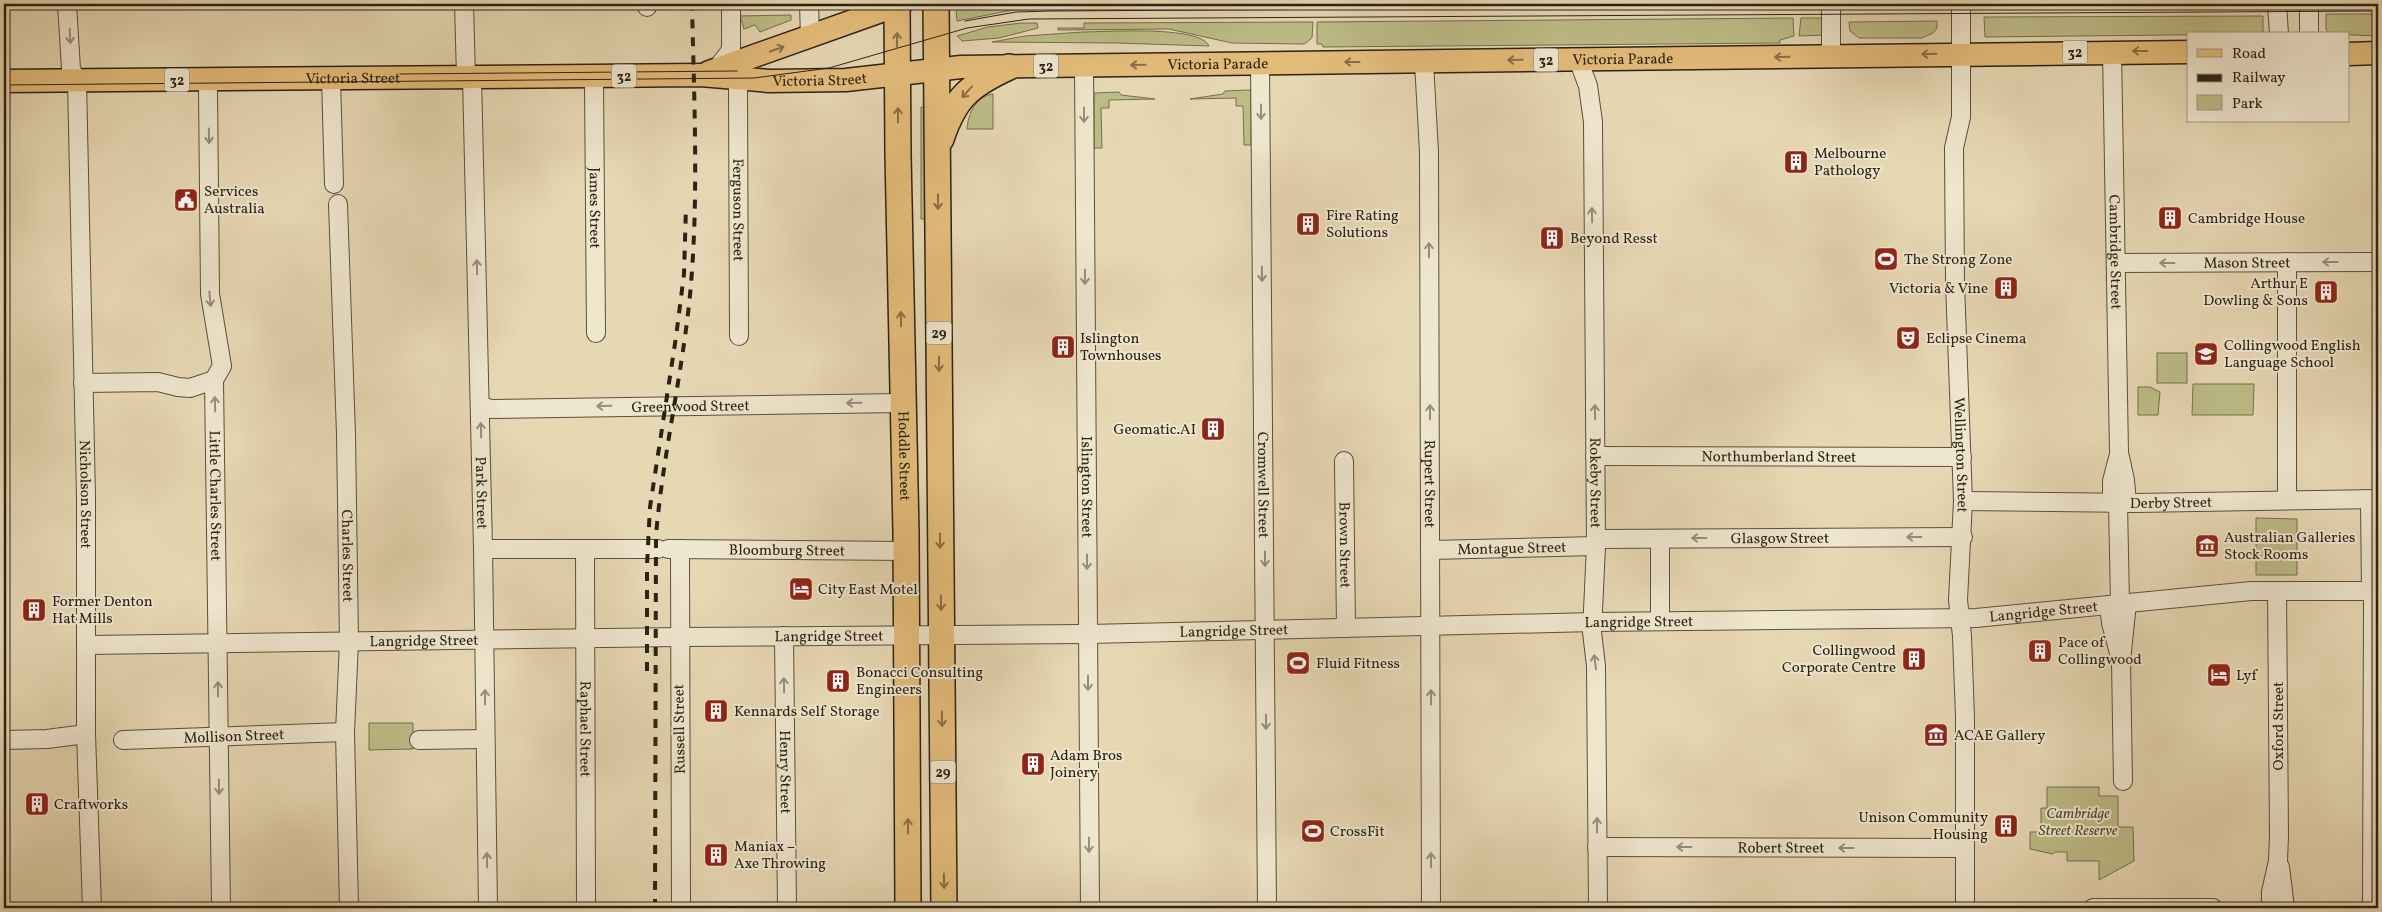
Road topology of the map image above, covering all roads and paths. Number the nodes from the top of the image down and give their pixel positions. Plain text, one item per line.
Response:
1 (67, 4) edge
2 (464, 4) edge
3 (730, 4) edge
4 (809, 4) edge
5 (899, 4) edge
6 (936, 4) edge
7 (1831, 4) edge
8 (1961, 4) edge
9 (2277, 4) edge
10 (2309, 4) edge
11 (2279, 32) edge
12 (2309, 32) edge
13 (810, 38) junction
14 (2112, 51) junction
15 (2187, 52) edge
16 (1962, 53) junction
17 (2378, 53) edge
18 (2350, 54) edge
19 (1831, 56) junction
20 (1578, 59) junction
21 (744, 60) junction
22 (1424, 62) junction
23 (721, 63) junction
24 (1260, 63) junction
25 (1084, 66) junction
26 (1009, 67) junction
27 (937, 69) junction
28 (4, 71) edge
29 (701, 75) junction
30 (897, 75) junction
31 (469, 77) junction
32 (555, 77) junction
33 (331, 78) junction
34 (276, 79) junction
35 (4, 81) edge
36 (77, 81) junction
37 (769, 81) junction
38 (594, 82) junction
39 (738, 85) junction
40 (208, 88) junction
41 (938, 153) junction
42 (334, 184) dead end
43 (338, 204) dead end
44 (2287, 262) junction
45 (2378, 262) edge
46 (2117, 263) junction
47 (596, 334) dead end
48 (739, 336) dead end
49 (214, 380) junction
50 (83, 382) junction
51 (902, 403) junction
52 (480, 406) junction
53 (1595, 456) junction
54 (1962, 457) junction
55 (1344, 461) dead end
56 (2287, 500) junction
57 (2374, 500) edge
58 (1963, 501) junction
59 (2119, 503) junction
60 (1963, 537) junction
61 (1660, 538) junction
62 (1596, 543) junction
63 (483, 549) junction
64 (669, 549) junction
65 (585, 550) junction
66 (906, 550) junction
67 (1430, 550) junction
68 (2277, 591) junction
69 (2374, 591) edge
70 (2119, 604) junction
71 (1960, 618) junction
72 (1660, 621) junction
73 (1594, 622) junction
74 (1430, 626) junction
75 (1346, 628) junction
76 (1265, 631) junction
77 (1088, 634) junction
78 (906, 635) junction
79 (941, 635) junction
80 (784, 636) junction
81 (680, 637) junction
82 (584, 638) junction
83 (484, 639) junction
84 (349, 642) junction
85 (218, 643) junction
86 (88, 645) junction
87 (345, 732) junction
88 (86, 734) junction
89 (218, 738) junction
90 (4, 740) edge
91 (123, 740) dead end
92 (419, 740) dead end
93 (485, 740) junction
94 (2122, 781) dead end
95 (1597, 847) junction
96 (1965, 848) junction
97 (2278, 861) junction
98 (92, 908) edge
99 (221, 908) edge
100 (349, 908) edge
101 (488, 908) edge
102 (586, 908) edge
103 (681, 908) edge
104 (787, 908) edge
105 (908, 908) edge
106 (944, 908) edge
107 (1090, 908) edge
108 (1267, 908) edge
109 (1432, 908) edge
110 (1598, 908) edge
111 (1965, 908) edge
112 (2092, 908) edge
113 (2213, 908) edge
114 (2271, 908) edge
115 (2285, 908) edge
116 (2372, 908) edge

1 -> 36 street, Nicholson Street
2 - 31 street, Park Street
3 - 23 street
4 - 13 street
5 - 13 main road, Victoria Street / 32
30 -> 5 highway, Hoddle Street
6 - 27 highway, 29
7 - 19 street
8 - 16 street, Wellington Street
9 - 11 street
10 - 12 street
21 -> 13 main road, Victoria Street / 32
15 -> 14 main road, Victoria Parade / 32
14 - 16 main road, Victoria Parade / 32
14 - 46 street, Cambridge Street
16 -> 19 main road, Victoria Parade / 32
16 - 54 street, Wellington Street
17 - 18 main road
19 -> 20 main road, Victoria Parade / 32
20 -> 22 main road, Victoria Parade / 32
53 -> 20 street, Rokeby Street
21 - 23 main road, 32
21 - 29 main road, Victoria Street / 32
22 -> 24 main road, Victoria Parade / 32
67 -> 22 street, Rupert Street
23 - 32 main road, 32
24 -> 25 main road, Victoria Parade / 32
24 -> 76 street, Cromwell Street
25 - 26 main road, Victoria Parade / 32
25 -> 77 street, Islington Street
26 - 27 main road, Victoria Parade / 32
26 -> 41 highway
27 - 30 main road, Victoria Street / 32
27 - 41 highway, 29
28 - 36 main road, 32
29 - 32 main road, Victoria Street / 32
29 - 37 main road, Victoria Street / 32
30 - 37 main road, Victoria Street / 32
51 -> 30 highway, Hoddle Street
31 - 32 main road, Victoria Street / 32
31 - 33 main road, Victoria Street / 32
52 -> 31 street, Park Street
32 - 38 main road, 32
33 - 34 main road, Victoria Street / 32
33 - 42 street
34 - 36 main road, Victoria Street / 32
34 - 40 main road, 32
35 - 36 main road, Victoria Street / 32
36 - 40 main road, 32
36 - 50 street, Nicholson Street
37 - 39 main road, 32
38 - 39 main road, 32
38 - 47 street, James Street
39 - 48 street, Ferguson Street
40 -> 49 street, Little Charles Street
41 -> 79 highway, 29
43 - 84 street, Charles Street
45 -> 44 street, Mason Street
44 -> 46 street, Mason Street
44 - 56 street
46 - 59 street, Cambridge Street
49 - 50 street
85 -> 49 street, Little Charles Street
50 - 86 street, Nicholson Street
51 -> 52 street, Greenwood Street
51 - 66 highway, Hoddle Street
63 -> 52 street, Park Street
53 - 54 street, Northumberland Street
53 - 62 street, Rokeby Street
54 - 58 street, Wellington Street
55 - 75 street, Brown Street
56 - 57 street, Derby Street
56 - 59 street, Derby Street
57 - 69 street
58 - 59 street, Derby Street
58 - 60 street, Wellington Street
59 - 70 street, Cambridge Street
60 -> 61 street, Glasgow Street
60 - 71 street, Wellington Street
61 - 62 street, Glasgow Street
61 - 72 street
62 - 67 street, Montague Street
62 - 73 street, Rokeby Street
63 - 65 street, Bloomburg Street
63 - 83 street, Park Street
64 - 65 street, Bloomburg Street
64 - 66 street, Bloomburg Street
64 - 81 street, Russell Street
65 - 82 street, Raphael Street
66 - 78 highway, Hoddle Street
67 - 74 street, Rupert Street
68 - 69 street, Langridge Street
68 - 70 street, Langridge Street
68 - 97 street, Oxford Street
69 - 116 street
70 - 71 street, Langridge Street
70 - 94 street, Cambridge Street
71 - 72 street, Langridge Street
71 - 96 street, Wellington Street
72 - 73 street, Langridge Street
73 - 74 street, Langridge Street
95 -> 73 street, Rokeby Street
74 - 75 street, Langridge Street
109 -> 74 street, Rupert Street
75 - 76 street, Langridge Street
76 - 77 street, Langridge Street
76 -> 108 street, Cromwell Street
77 - 79 street, Langridge Street
77 -> 107 street, Islington Street
78 - 79 street, Langridge Street
78 - 80 street, Langridge Street
105 -> 78 highway, Hoddle Street
79 -> 106 highway, 29
80 - 81 street, Langridge Street
104 -> 80 street, Henry Street
81 - 82 street, Langridge Street
81 - 103 street, Russell Street
82 - 83 street, Langridge Street
82 - 102 street, Raphael Street
83 - 84 street, Langridge Street
93 -> 83 street, Park Street
84 - 85 street, Langridge Street
84 - 87 street, Charles Street
85 - 86 street, Langridge Street
89 -> 85 street, Little Charles Street
86 - 88 street, Nicholson Street
87 - 89 street, Mollison Street
87 - 100 street, Charles Street
88 - 90 street
88 - 98 street, Nicholson Street
89 - 91 street, Mollison Street
89 -> 99 street, Little Charles Street
92 - 93 street
101 -> 93 street, Park Street
96 -> 95 street, Robert Street
95 - 110 street, Rokeby Street
96 - 111 street, Wellington Street
97 - 114 street, Oxford Street
97 - 115 street, Oxford Street
112 - 113 street

